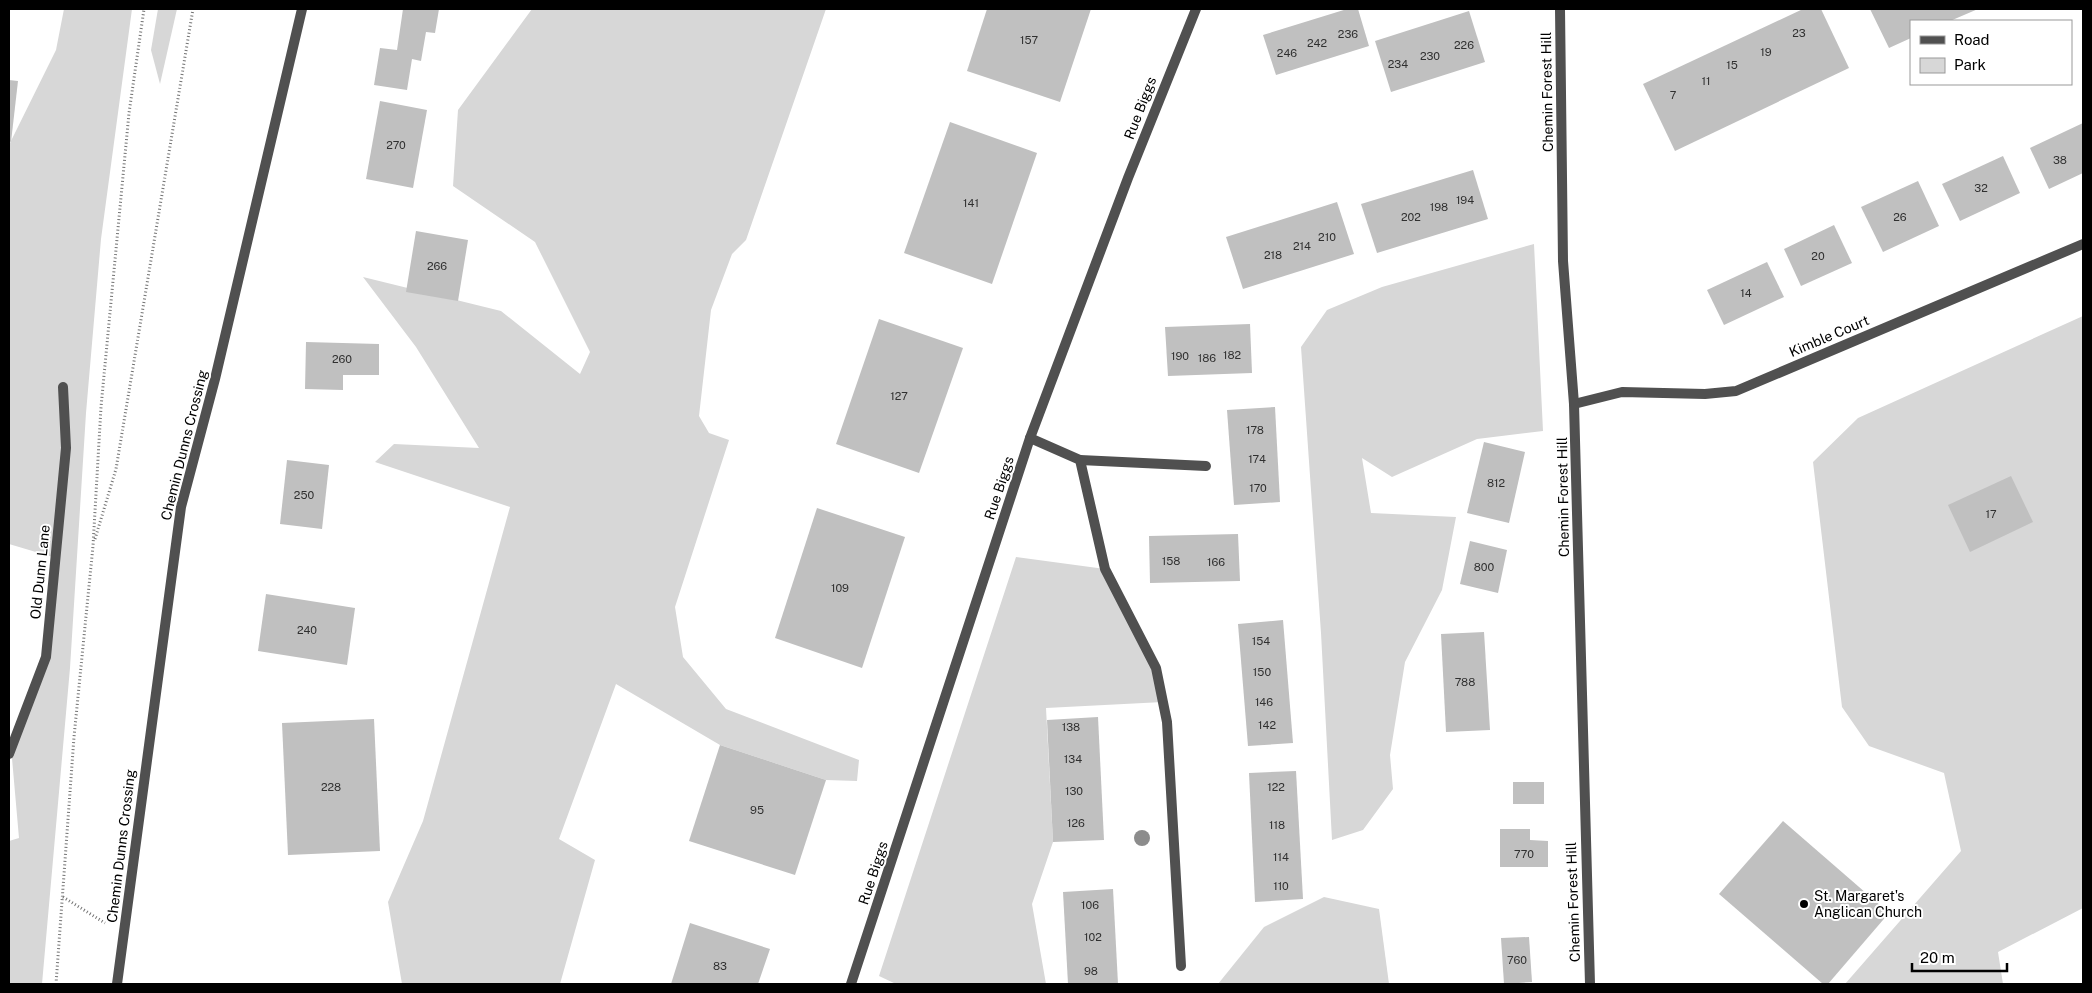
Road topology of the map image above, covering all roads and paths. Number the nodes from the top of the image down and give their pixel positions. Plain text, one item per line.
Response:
1 (144, 9) edge
2 (193, 9) edge
3 (302, 9) edge
4 (1196, 9) edge
5 (1560, 9) edge
6 (2083, 244) edge
7 (63, 386) dead end
8 (1574, 404) junction
9 (1030, 438) junction
10 (1080, 460) junction
11 (1206, 466) dead end
12 (93, 546) junction
13 (9, 754) edge
14 (63, 897) junction
15 (106, 924) dead end
16 (1181, 966) dead end
17 (854, 983) edge
18 (56, 984) edge
19 (117, 984) edge
20 (1590, 984) edge

1 - 12 path
2 - 12 path
3 - 19 street, Chemin Dunns Crossing
4 - 9 street, Rue Biggs
5 - 8 street, Chemin Forest Hill
6 - 8 street, Kimble Court
7 - 13 street, Old Dunn Lane
8 - 20 street, Chemin Forest Hill
9 - 10 street
9 - 17 street, Rue Biggs
10 - 11 street
10 - 16 street
12 - 14 path
14 - 15 path
14 - 18 path

